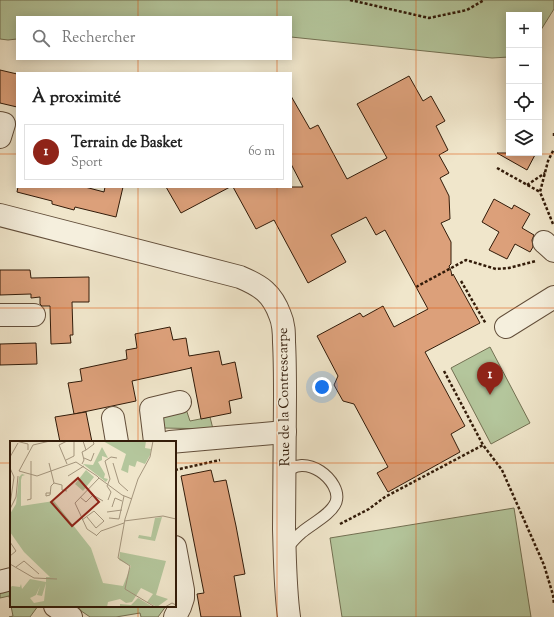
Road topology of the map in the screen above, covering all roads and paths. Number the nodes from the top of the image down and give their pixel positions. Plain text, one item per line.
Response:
1 (350, 0) edge
2 (484, 0) edge
3 (554, 133) edge
4 (554, 138) edge
5 (554, 149) edge
6 (497, 168) dead end
7 (545, 173) junction
8 (527, 185) junction
9 (540, 192) junction
10 (0, 215) edge
11 (549, 244) edge
12 (461, 280) dead end
13 (416, 287) dead end
14 (554, 297) edge
15 (0, 315) edge
16 (34, 315) dead end
17 (496, 326) joint
18 (444, 371) dead end
19 (180, 402) dead end
20 (112, 418) dead end
21 (285, 432) junction
22 (117, 441) edge
23 (155, 441) edge
24 (176, 441) edge
25 (482, 445) junction
26 (284, 475) junction
27 (336, 526) dead end
28 (285, 550) junction
29 (176, 552) edge
30 (10, 579) edge
31 (0, 582) edge
32 (554, 604) edge
33 (56, 607) edge
34 (71, 617) edge
35 (175, 617) edge
36 (289, 617) edge

1 - 2 path
3 - 4 path
5 - 7 path
6 - 8 path
7 - 8 path
7 - 9 path
8 - 9 path
9 - 11 path
10 - 21 street, Rue de la Contrescarpe
11 - 13 path
12 - 17 path
14 - 17 street
15 - 16 street
18 - 25 path
19 - 23 street
20 - 22 street
21 - 24 street
21 - 26 street, Rue de la Contrescarpe
25 - 27 path
25 - 32 path
26 - 28 street, Rue de la Contrescarpe
26 - 28 lane
28 - 36 street, Rue de la Contrescarpe
29 - 35 street
30 - 31 street
33 - 34 street

